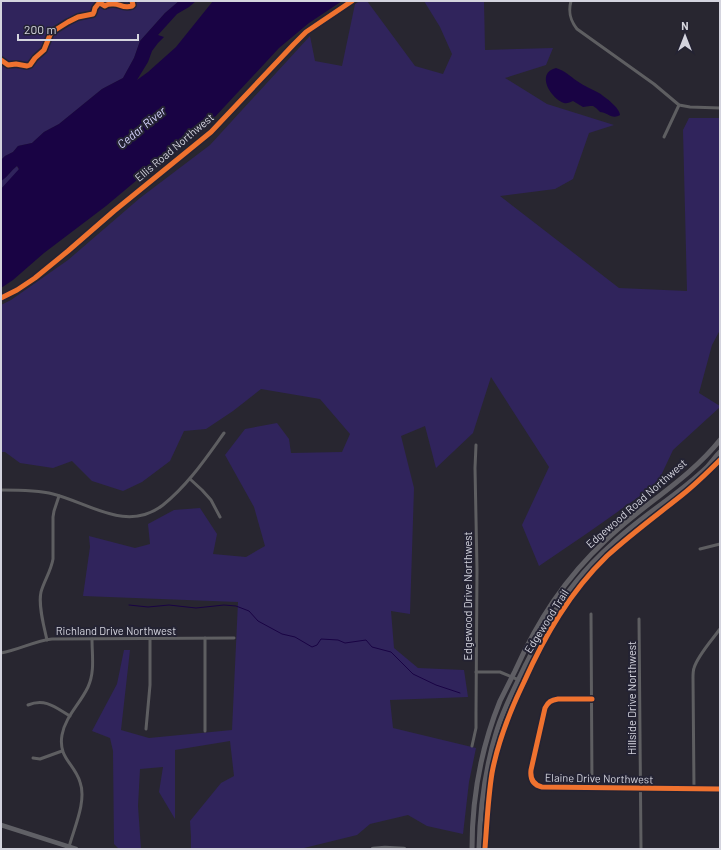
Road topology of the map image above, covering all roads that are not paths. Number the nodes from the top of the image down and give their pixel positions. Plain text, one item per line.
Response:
1 (352, 1) edge
2 (571, 1) edge
3 (679, 105) junction
4 (720, 108) edge
5 (664, 137) dead end
6 (1, 298) edge
7 (224, 433) dead end
8 (720, 440) edge
9 (476, 445) dead end
10 (720, 452) edge
11 (190, 479) junction
12 (1, 490) edge
13 (59, 496) junction
14 (220, 517) dead end
15 (720, 544) edge
16 (700, 549) dead end
17 (591, 614) dead end
18 (639, 619) dead end
19 (720, 629) edge
20 (205, 638) junction
21 (234, 638) dead end
22 (92, 639) junction
23 (150, 639) junction
24 (47, 640) junction
25 (1, 653) edge
26 (476, 672) junction
27 (512, 677) junction
28 (519, 680) junction
29 (592, 699) junction
30 (28, 705) dead end
31 (70, 716) junction
32 (146, 729) dead end
33 (205, 731) dead end
34 (472, 746) dead end
35 (62, 751) junction
36 (34, 758) dead end
37 (592, 788) junction
38 (640, 788) junction
39 (694, 789) junction
40 (720, 790) edge
41 (1, 825) edge
42 (69, 847) junction
43 (76, 849) edge
44 (373, 849) edge
45 (404, 849) edge
46 (472, 849) edge
47 (479, 849) edge
48 (641, 849) edge

1 - 6 street, Ellis Road Northwest
2 - 3 street
3 - 4 street
3 - 5 street
7 - 11 street
8 - 27 main road, Edgewood Road Northwest
9 - 26 street, Edgewood Drive Northwest
10 - 28 main road, Edgewood Road Northwest
11 - 13 street
11 - 14 street
12 - 13 street
13 - 24 street
15 - 16 street
17 - 29 street
18 - 38 street, Hillside Drive Northwest
19 - 39 street
20 - 21 street, Richland Drive Northwest
20 - 23 street, Richland Drive Northwest
20 - 33 street
22 - 23 street, Richland Drive Northwest
22 - 24 street, Richland Drive Northwest
22 - 31 street
23 - 32 street
24 - 25 street, Richland Drive Northwest
26 - 27 street
26 - 34 street, Edgewood Drive Northwest
27 - 28 street
27 - 46 main road, Edgewood Road Northwest
28 - 47 main road, Edgewood Road Northwest
29 - 37 street
29 - 37 street, Elaine Drive Northwest
30 - 31 street
31 - 35 street
35 - 36 street
35 - 42 street
37 - 38 street, Elaine Drive Northwest
38 - 39 street, Elaine Drive Northwest
38 - 48 street, Hillside Drive Northwest
39 - 40 street, Elaine Drive Northwest
41 - 42 street
42 - 43 street
44 - 45 street

